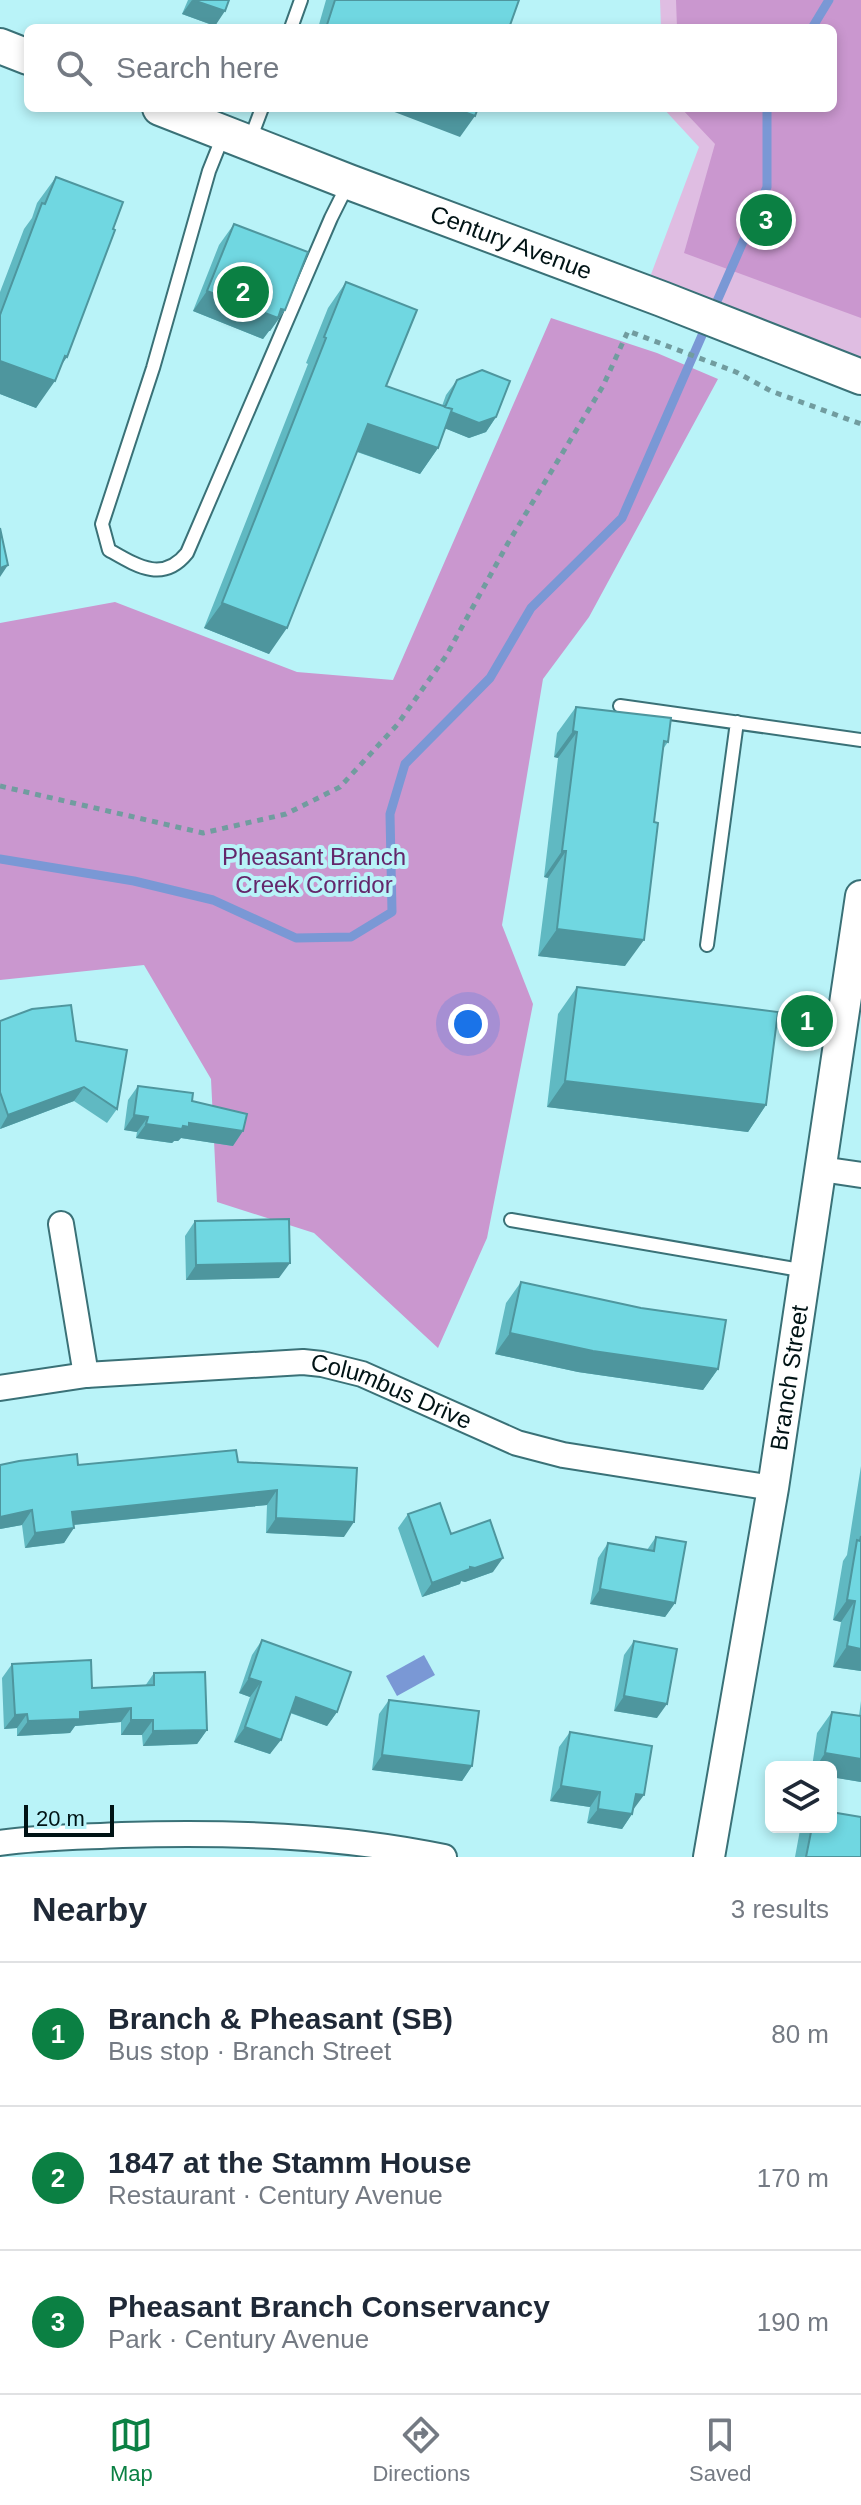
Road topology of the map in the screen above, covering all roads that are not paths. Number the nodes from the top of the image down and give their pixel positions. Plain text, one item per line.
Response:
1 (301, 0) edge
2 (292, 24) edge
3 (0, 46) edge
4 (24, 55) edge
5 (170, 112) edge
6 (259, 112) edge
7 (237, 138) junction
8 (349, 182) junction
9 (861, 377) edge
10 (620, 706) dead end
11 (737, 722) junction
12 (861, 740) edge
13 (861, 896) edge
14 (707, 945) dead end
15 (821, 1169) junction
16 (861, 1175) edge
17 (511, 1220) dead end
18 (61, 1224) dead end
19 (806, 1271) junction
20 (86, 1375) junction
21 (0, 1388) edge
22 (773, 1488) junction
23 (0, 1843) edge
24 (444, 1857) edge
25 (709, 1857) edge

1 - 2 lane
3 - 4 main road
5 - 7 main road, Century Avenue
6 - 7 lane
7 - 8 main road, Century Avenue
7 - 8 lane
8 - 9 main road, Century Avenue
10 - 11 lane
11 - 12 lane
11 - 14 lane
13 - 15 street, Branch Street
15 - 16 street
15 - 19 street, Branch Street
17 - 19 lane
18 - 20 street
19 - 22 street, Branch Street
20 - 21 street, Columbus Drive
20 - 22 street, Columbus Drive
22 - 25 street, Branch Street
23 - 24 street

